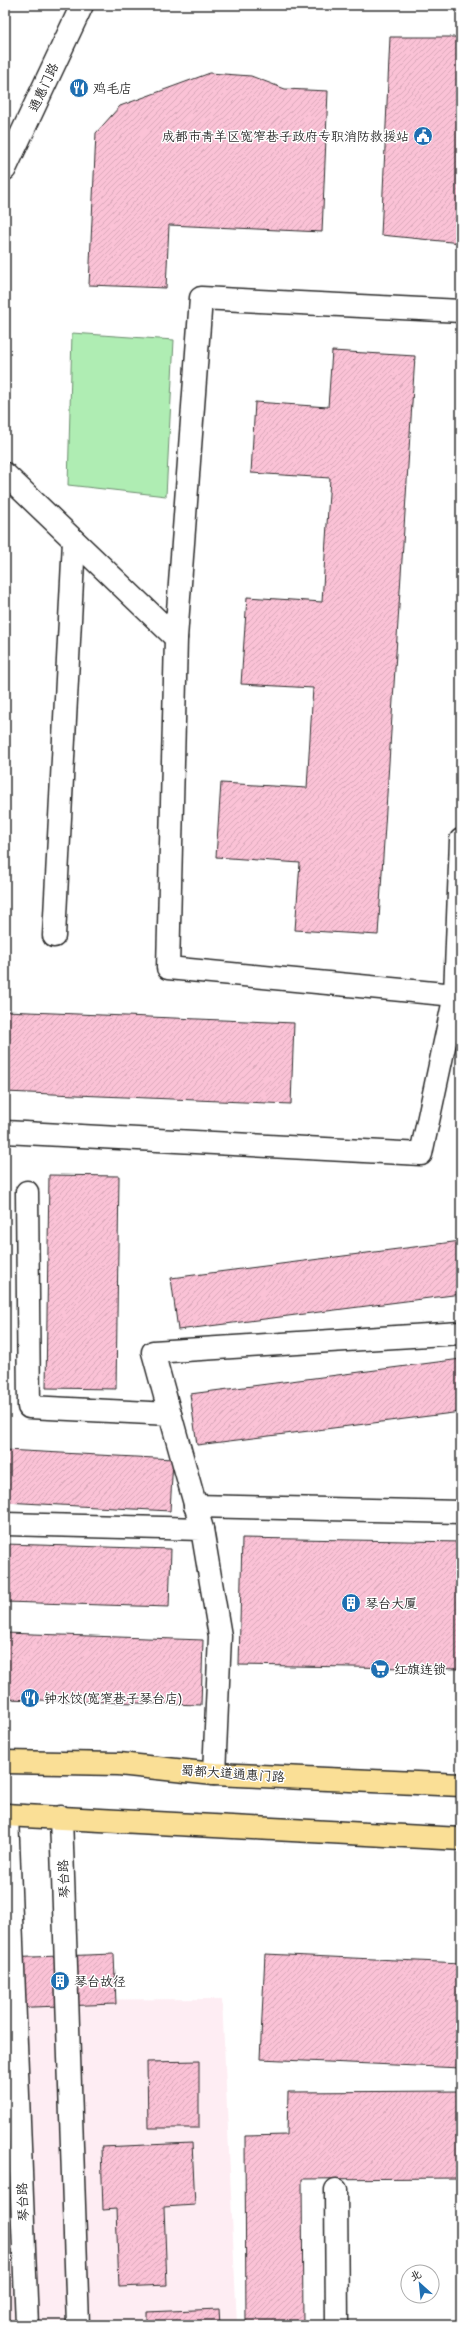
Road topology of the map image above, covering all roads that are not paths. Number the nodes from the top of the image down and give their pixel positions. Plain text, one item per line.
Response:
1 (82, 5) edge
2 (5, 169) edge
3 (461, 311) edge
4 (5, 474) edge
5 (74, 541) junction
6 (176, 638) junction
7 (461, 840) edge
8 (54, 936) dead end
9 (455, 995) junction
10 (5, 1132) edge
11 (27, 1192) dead end
12 (461, 1333) edge
13 (170, 1414) junction
14 (195, 1506) junction
15 (461, 1512) edge
16 (5, 1524) edge
17 (202, 1529) junction
18 (5, 1762) edge
19 (214, 1774) junction
20 (461, 1785) edge
21 (6, 1815) edge
22 (61, 1817) junction
23 (461, 1838) edge
24 (336, 2190) dead end
25 (27, 2325) edge
26 (78, 2325) edge
27 (337, 2325) edge

1 - 2 street, 通惠门路
3 - 6 street
4 - 5 street
5 - 6 street
5 - 8 street
6 - 9 street
7 - 9 street
9 - 10 street
11 - 13 street
12 - 13 street
13 - 14 street
14 - 15 street
14 - 17 street
16 - 17 street
17 - 19 street
18 - 19 main road, 蜀都大道通惠门路
19 - 20 main road, 蜀都大道通惠门路
21 - 22 main road
21 - 25 street, 琴台路
22 - 23 main road
22 - 26 street, 琴台路
24 - 27 street

